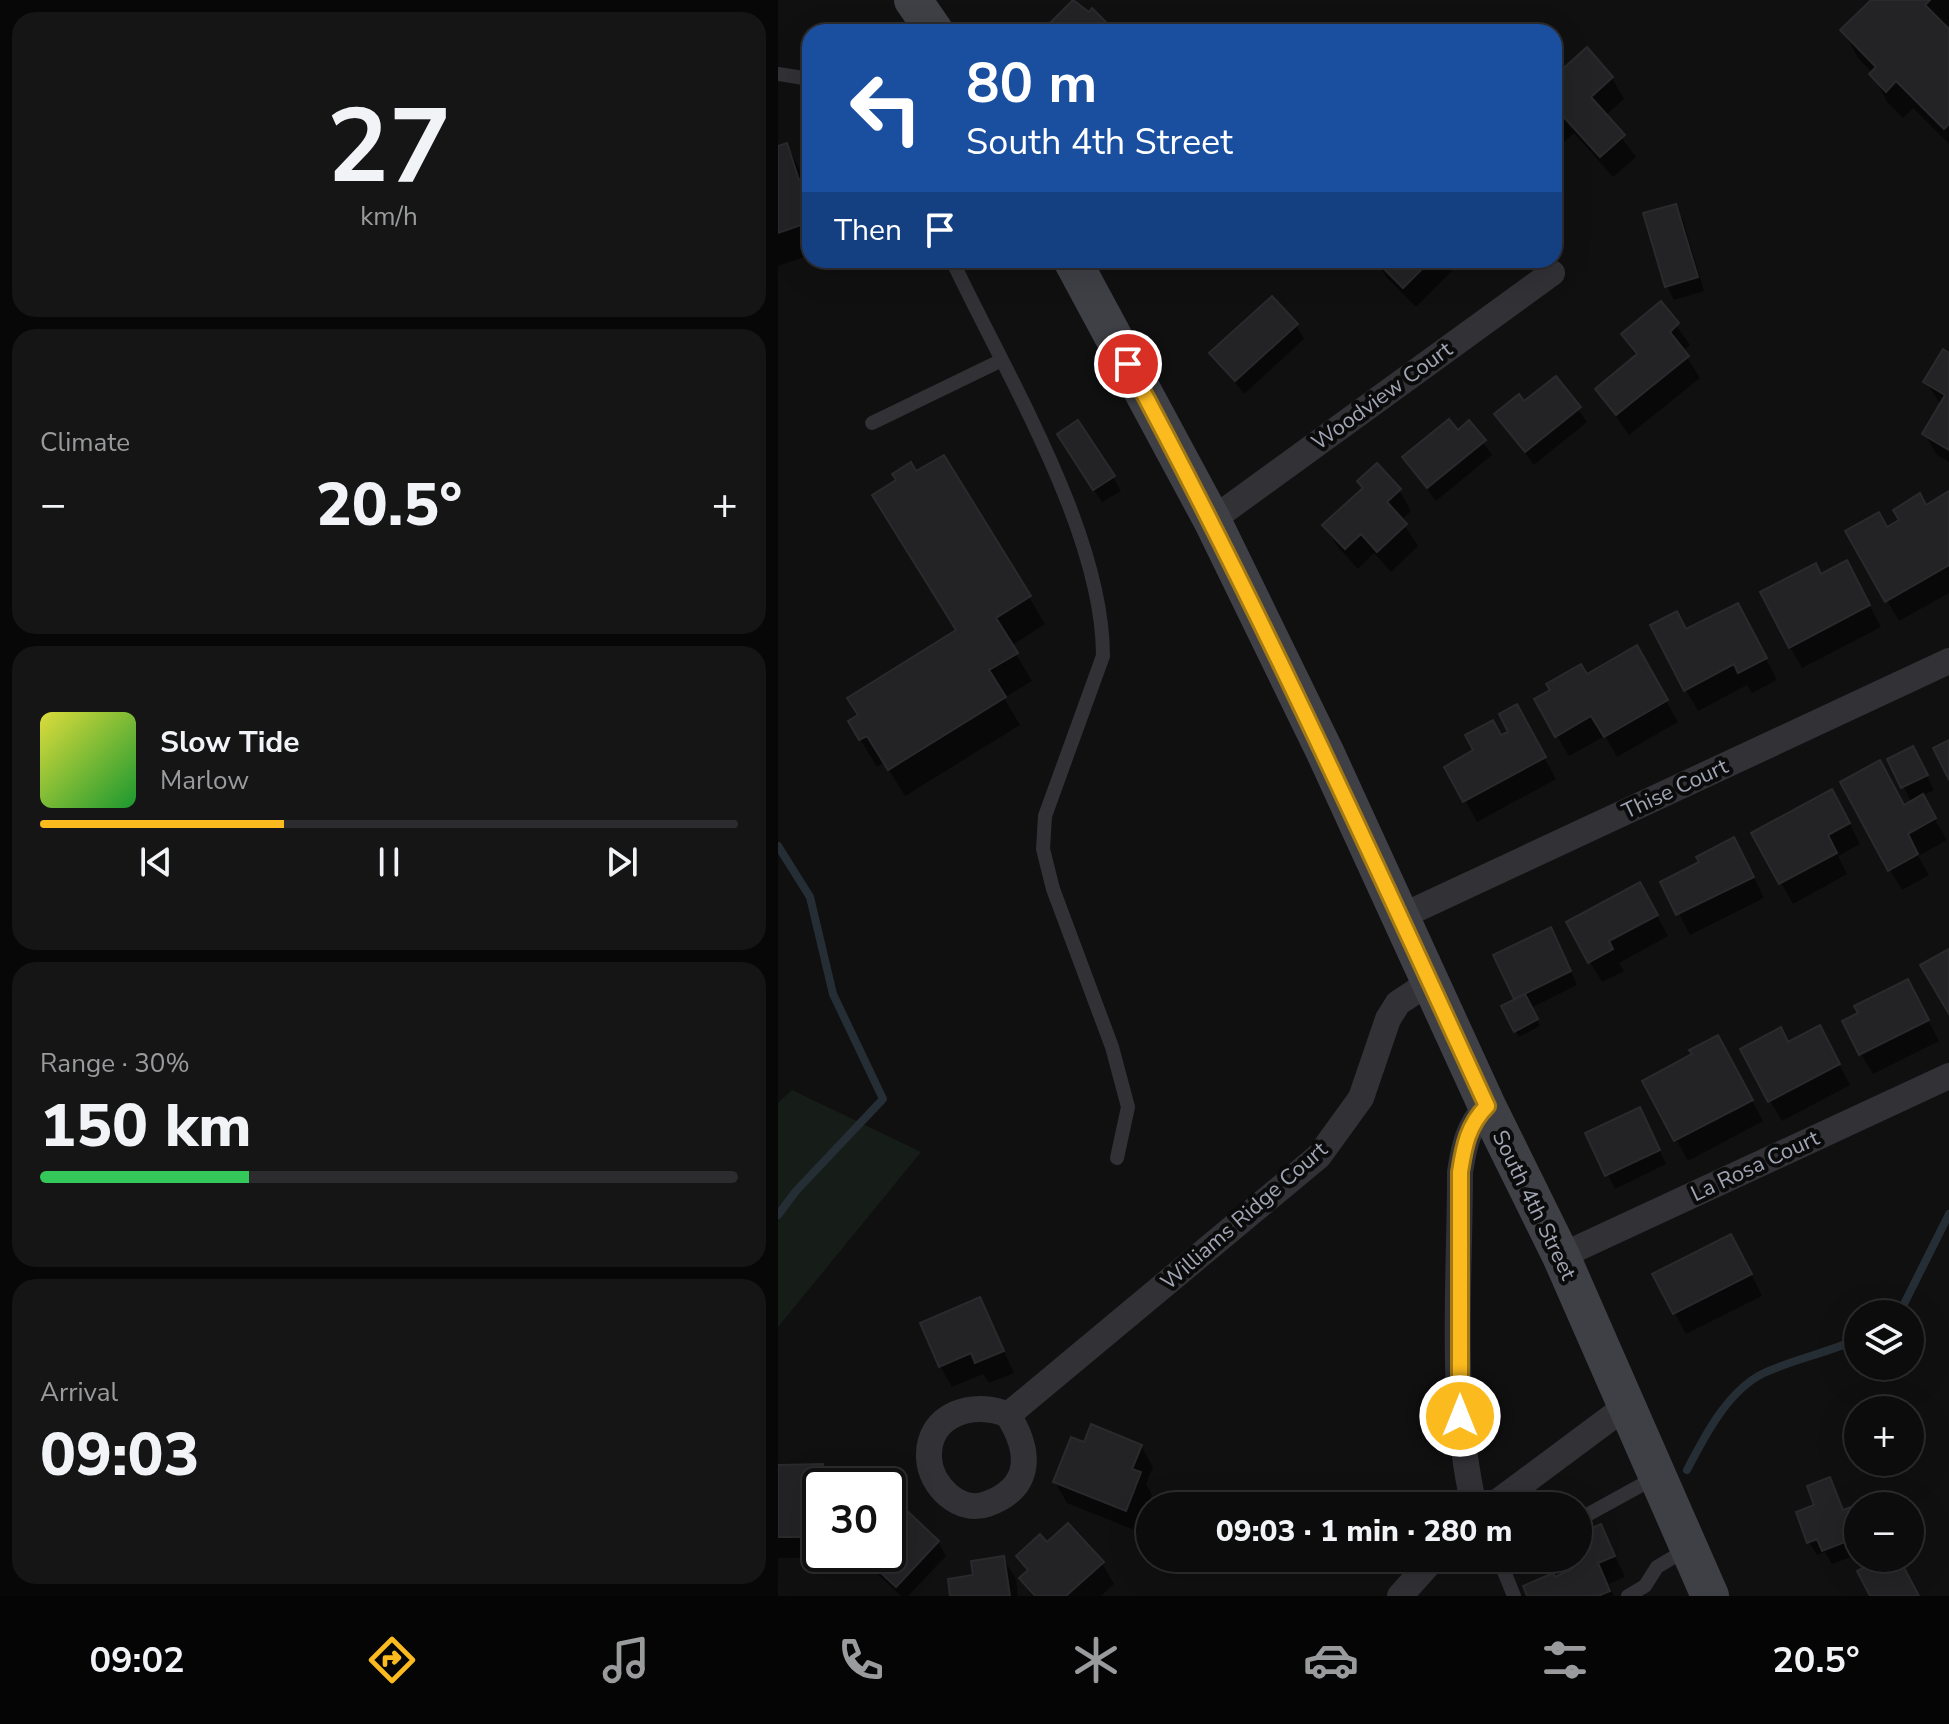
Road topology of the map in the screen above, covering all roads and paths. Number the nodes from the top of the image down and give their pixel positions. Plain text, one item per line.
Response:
1 (913, 0) edge
2 (930, 24) edge
3 (778, 74) edge
4 (802, 78) edge
5 (956, 268) edge
6 (1076, 268) edge
7 (1552, 273) dead end
8 (1000, 361) junction
9 (872, 423) dead end
10 (1212, 520) junction
11 (1949, 661) edge
12 (1400, 917) junction
13 (1430, 982) junction
14 (1949, 1076) edge
15 (1487, 1106) junction
16 (1117, 1158) dead end
17 (1561, 1256) junction
18 (1625, 1407) junction
19 (1008, 1415) dead end
20 (1657, 1477) junction
21 (1471, 1492) edge
22 (1511, 1492) edge
23 (1592, 1512) edge
24 (1689, 1548) junction
25 (1421, 1572) edge
26 (1505, 1572) edge
27 (1400, 1596) edge
28 (1514, 1596) edge
29 (1628, 1596) edge
30 (1710, 1596) edge

1 - 2 main road
3 - 4 lane
5 - 8 lane
6 - 10 main road, South 4th Street
7 - 10 street, Woodview Court
8 - 9 lane
8 - 16 lane
10 - 12 main road, South 4th Street
11 - 12 street, Thise Court
12 - 13 main road, South 4th Street
13 - 15 main road, South 4th Street
13 - 19 street, Williams Ridge Court
14 - 17 street, La Rosa Court
15 - 17 main road, South 4th Street
15 - 21 street
17 - 18 main road, South 4th Street
18 - 20 main road, South 4th Street
18 - 22 street
20 - 23 lane
20 - 24 main road, South 4th Street
24 - 29 lane
24 - 30 main road, South 4th Street
25 - 27 street
26 - 28 lane

